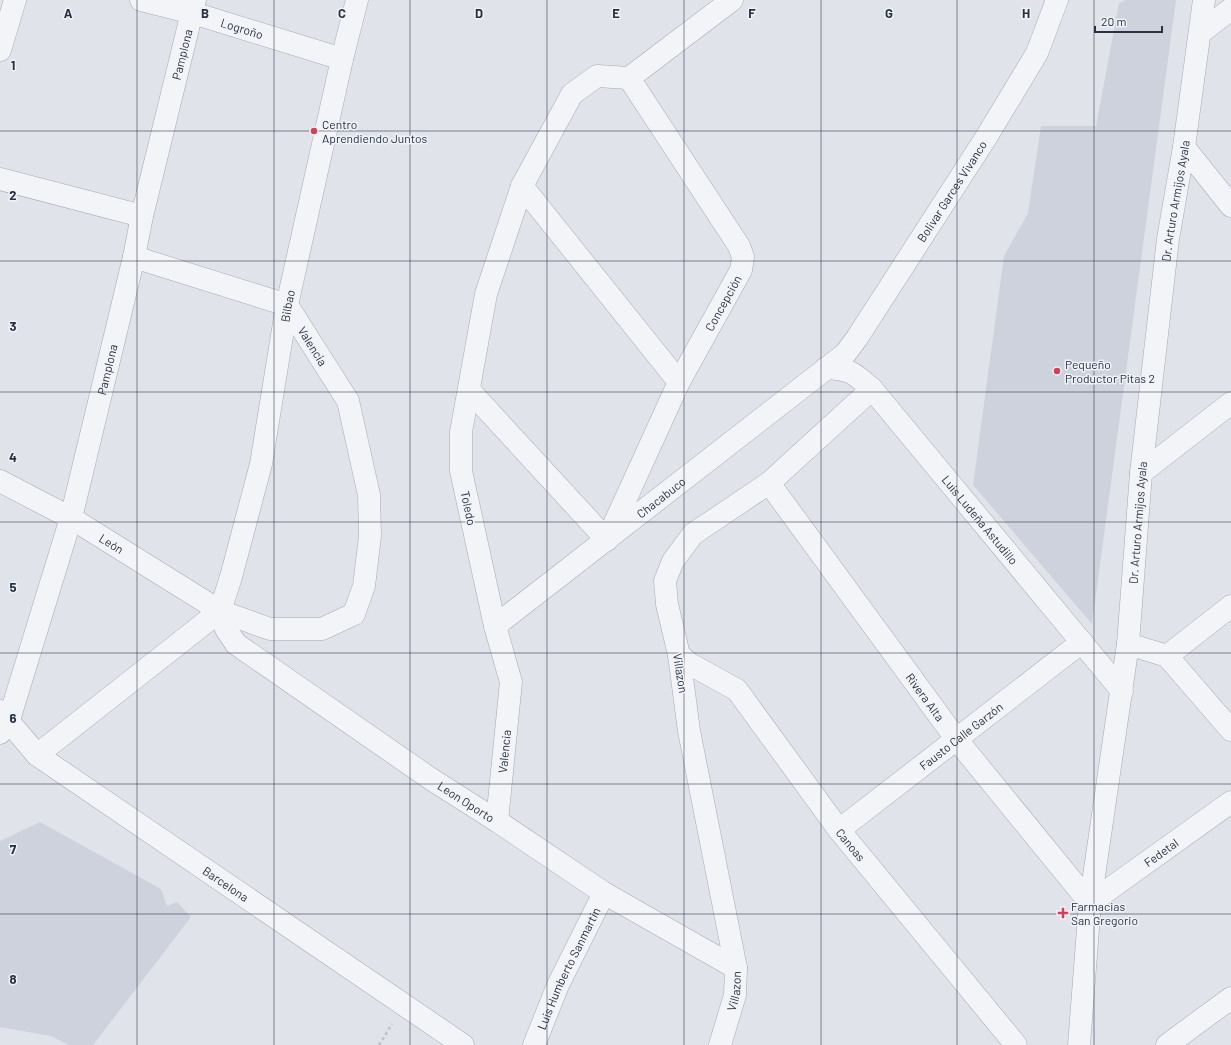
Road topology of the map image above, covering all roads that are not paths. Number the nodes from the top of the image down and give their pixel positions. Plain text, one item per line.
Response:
1 (15, 0) edge
2 (141, 0) edge
3 (357, 0) edge
4 (732, 0) edge
5 (1058, 0) edge
6 (1204, 0) edge
7 (194, 7) edge
8 (1231, 9) edge
9 (1200, 33) junction
10 (0, 50) edge
11 (342, 59) junction
12 (628, 78) junction
13 (1184, 147) junction
14 (0, 179) edge
15 (522, 186) junction
16 (1231, 206) edge
17 (142, 216) junction
18 (134, 257) junction
19 (287, 305) junction
20 (826, 368) junction
21 (679, 382) junction
22 (872, 389) junction
23 (469, 390) junction
24 (1231, 403) edge
25 (1141, 472) junction
26 (0, 481) edge
27 (769, 483) junction
28 (71, 518) junction
29 (607, 540) junction
30 (1231, 606) edge
31 (220, 611) junction
32 (495, 626) junction
33 (1082, 642) junction
34 (1128, 644) junction
35 (679, 654) junction
36 (1167, 656) junction
37 (511, 682) joint
38 (1122, 691) junction
39 (3, 722) edge
40 (1231, 730) edge
41 (958, 740) junction
42 (37, 755) junction
43 (1231, 802) edge
44 (498, 821) junction
45 (839, 830) junction
46 (604, 893) junction
47 (1090, 903) junction
48 (736, 968) junction
49 (1231, 998) edge
50 (463, 1045) edge
51 (534, 1045) edge
52 (720, 1045) edge
53 (1016, 1045) edge
54 (1079, 1045) edge
55 (1167, 1045) edge

1 - 10 street
2 - 7 street, Logroño
3 - 11 street, Bilbao
4 - 12 street
5 - 20 street, Bolivar Garces Vivanco
6 - 9 street, Dr. Arturo Armijos Ayala
7 - 11 street, Logroño
7 - 17 street, Pamplona
8 - 9 street
9 - 13 street, Dr. Arturo Armijos Ayala
11 - 19 street, Bilbao
12 - 15 street, Toledo
12 - 21 street, Concepción
13 - 16 street
13 - 25 street, Dr. Arturo Armijos Ayala
14 - 17 street
15 - 21 street
15 - 23 street, Toledo
17 - 18 street, Pamplona
18 - 19 street
18 - 28 street, Pamplona
19 - 31 street, Bilbao
19 - 31 street, Valencia
20 - 22 street, Luis Ludeña Astudillo
20 - 29 street, Chacabuco
21 - 29 street, Concepción
22 - 27 street, Villazon
22 - 33 street, Luis Ludeña Astudillo
23 - 29 street
23 - 32 street, Toledo
24 - 25 street
25 - 34 street, Dr. Arturo Armijos Ayala
26 - 28 street, León
27 - 35 street, Villazon
27 - 41 street, Rivera Alta
28 - 31 street, León
28 - 39 street, Pamplona
29 - 32 street, Chacabuco
30 - 36 street
31 - 42 street
31 - 44 street, Leon Oporto
32 - 37 street, Toledo
33 - 38 street, Luis Ludeña Astudillo
33 - 41 street, Fausto Calle Garzón
34 - 36 street
34 - 38 street, Dr. Arturo Armijos Ayala
35 - 45 street, Canoas
35 - 48 street, Villazon
36 - 40 street
37 - 44 street, Valencia
38 - 47 street, Dr. Arturo Armijos Ayala
39 - 42 street, Barcelona
41 - 45 street, Fausto Calle Garzón
41 - 47 street, Rivera Alta
42 - 50 street, Barcelona
43 - 47 street, Fedetal
44 - 46 street, Leon Oporto
45 - 53 street, Canoas
46 - 48 street, Leon Oporto
46 - 51 street, Luis Humberto Sanmartin
47 - 54 street, Dr. Arturo Armijos Ayala
48 - 52 street, Villazon
49 - 55 street

